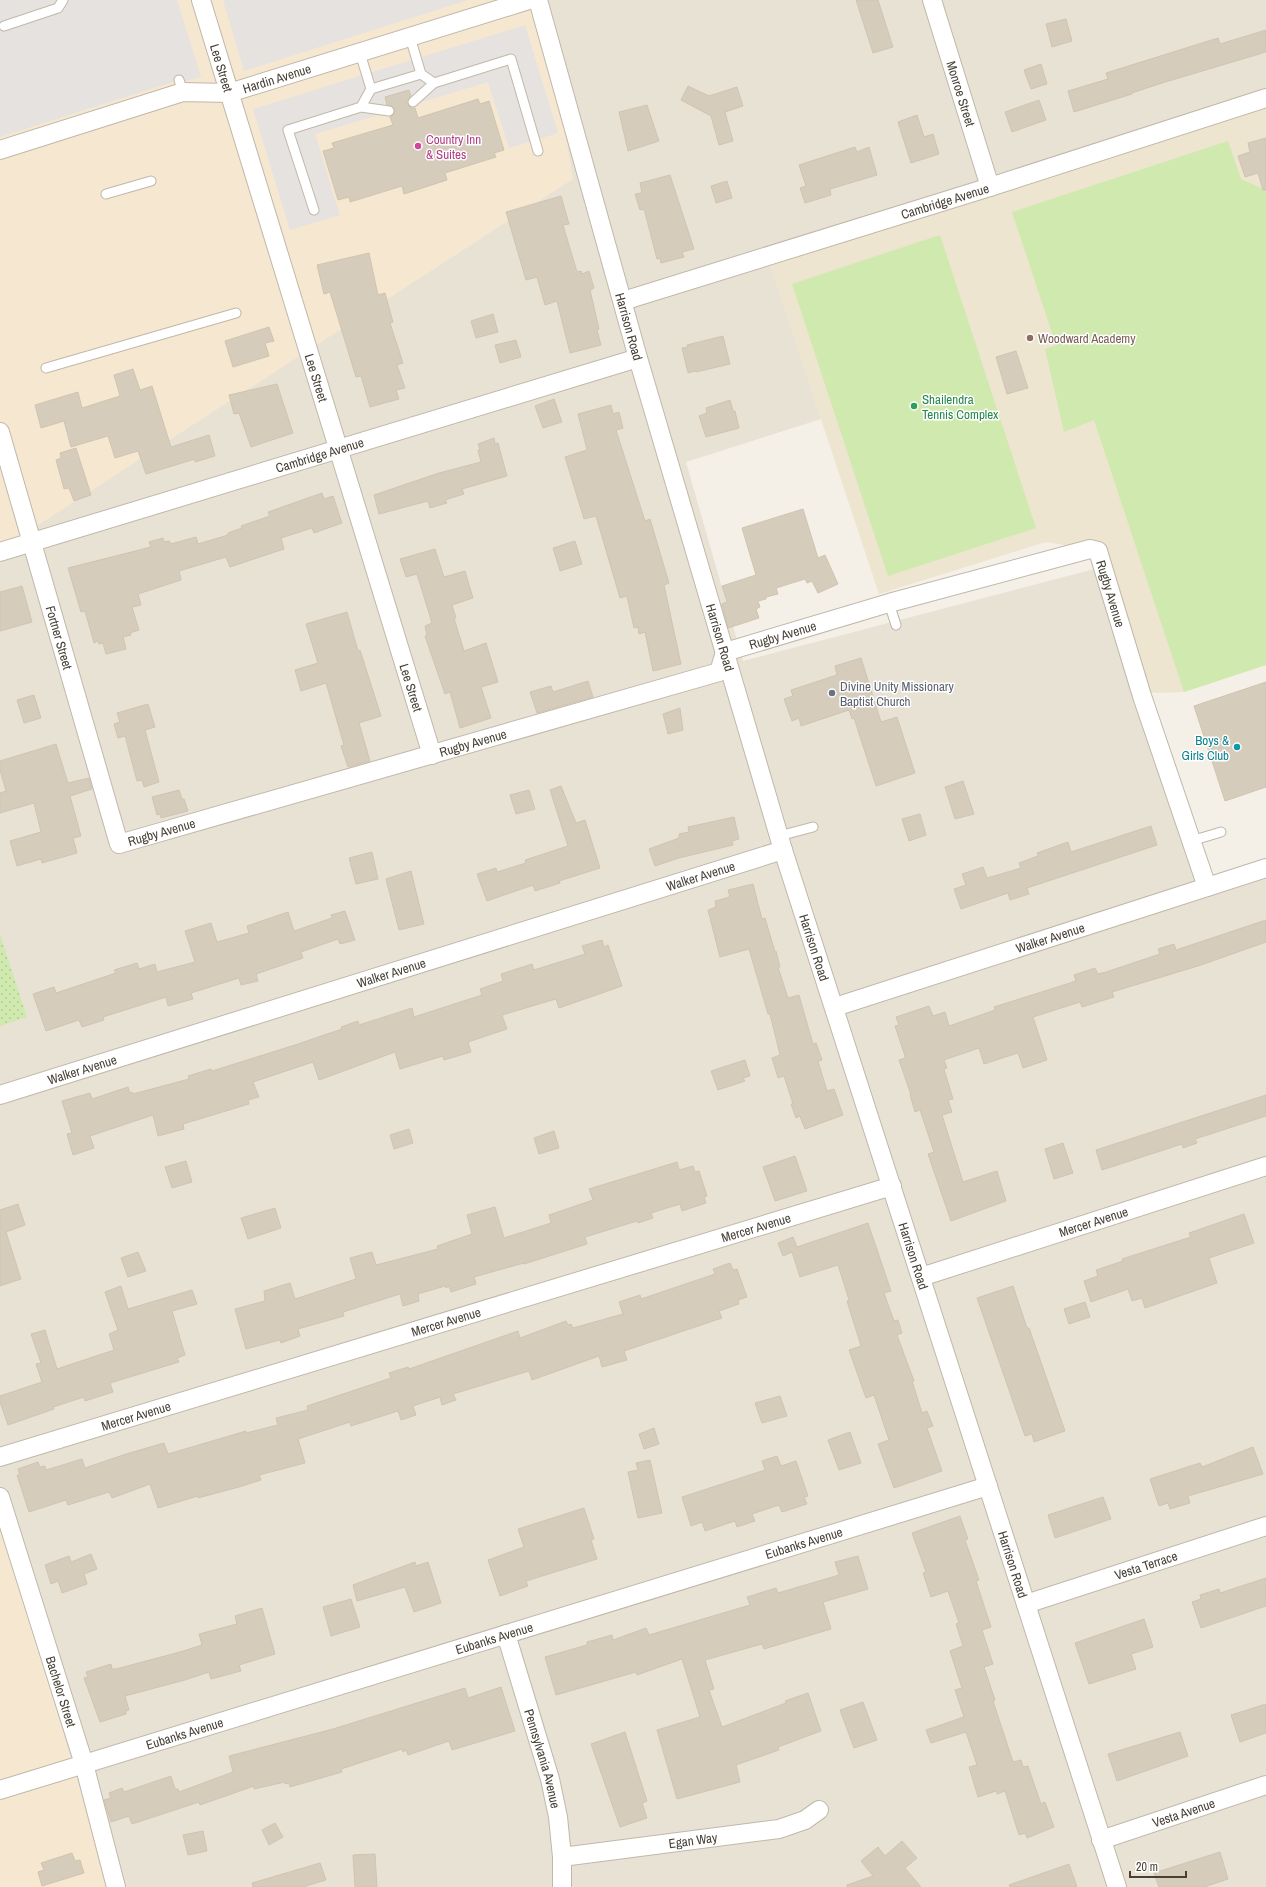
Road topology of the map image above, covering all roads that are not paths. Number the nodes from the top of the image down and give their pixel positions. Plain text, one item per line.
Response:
1 (63, 0) edge
2 (201, 0) edge
3 (529, 0) edge
4 (538, 0) edge
5 (932, 0) edge
6 (4, 26) dead end
7 (410, 37) junction
8 (360, 52) junction
9 (420, 74) junction
10 (434, 83) junction
11 (371, 89) junction
12 (229, 93) junction
13 (1266, 98) edge
14 (413, 102) dead end
15 (361, 107) junction
16 (389, 111) dead end
17 (0, 150) edge
18 (538, 151) dead end
19 (151, 181) dead end
20 (990, 187) junction
21 (106, 194) dead end
22 (314, 210) dead end
23 (623, 301) junction
24 (236, 313) dead end
25 (638, 358) junction
26 (46, 368) dead end
27 (0, 432) edge
28 (338, 449) junction
29 (32, 542) junction
30 (0, 552) edge
31 (889, 603) junction
32 (896, 625) dead end
33 (725, 652) junction
34 (432, 755) junction
35 (813, 827) dead end
36 (1221, 832) dead end
37 (1191, 841) junction
38 (781, 843) junction
39 (119, 844) joint
40 (1266, 868) edge
41 (1207, 887) junction
42 (834, 1006) junction
43 (0, 1095) edge
44 (1266, 1166) edge
45 (892, 1186) junction
46 (921, 1277) junction
47 (0, 1457) edge
48 (988, 1486) junction
49 (0, 1497) edge
50 (1266, 1526) edge
51 (1026, 1604) junction
52 (506, 1634) junction
53 (84, 1764) junction
54 (1266, 1785) edge
55 (0, 1790) edge
56 (820, 1810) dead end
57 (1102, 1840) junction
58 (562, 1857) junction
59 (116, 1887) edge
60 (562, 1887) edge
61 (1117, 1887) edge

1 - 6 lane
2 - 12 street, Lee Street
3 - 7 street, Hardin Avenue
4 - 23 street, Harrison Road
5 - 20 street, Monroe Street
7 - 8 street, Hardin Avenue
7 - 9 lane
8 - 11 lane
8 - 12 street, Hardin Avenue
9 - 10 lane
9 - 11 lane
10 - 14 lane
10 - 18 lane
11 - 15 lane
12 - 17 street, Hardin Avenue
12 - 28 street, Lee Street
13 - 20 street, Cambridge Avenue
15 - 16 lane
15 - 22 lane
19 - 21 lane
20 - 23 street, Cambridge Avenue
23 - 25 street, Harrison Road
24 - 26 lane
25 - 28 street, Cambridge Avenue
25 - 33 street, Harrison Road
27 - 29 street, Fortner Street
28 - 29 street, Cambridge Avenue
28 - 34 street, Lee Street
29 - 30 street, Cambridge Avenue
29 - 39 street, Fortner Street
31 - 32 lane
31 - 33 street, Rugby Avenue
31 - 37 street, Rugby Avenue
33 - 34 street, Rugby Avenue
33 - 38 street, Harrison Road
34 - 39 street, Rugby Avenue
35 - 38 lane
36 - 37 lane
37 - 41 street, Rugby Avenue
38 - 42 street, Harrison Road
38 - 43 street, Walker Avenue
40 - 41 street, Walker Avenue
41 - 42 street, Walker Avenue
42 - 45 street, Harrison Road
44 - 46 street, Mercer Avenue
45 - 46 street, Harrison Road
45 - 47 street, Mercer Avenue
46 - 48 street, Harrison Road
48 - 51 street, Harrison Road
48 - 52 street, Eubanks Avenue
49 - 53 street, Bachelor Street
50 - 51 street, Vesta Terrace
51 - 57 street, Harrison Road
52 - 53 street, Eubanks Avenue
52 - 58 street, Pennsylvania Avenue
53 - 55 street, Eubanks Avenue
53 - 59 street, Bachelor Street
54 - 57 street, Vesta Avenue
56 - 58 street, Egan Way
57 - 61 street, Harrison Road
58 - 60 street, Pennsylvania Avenue

